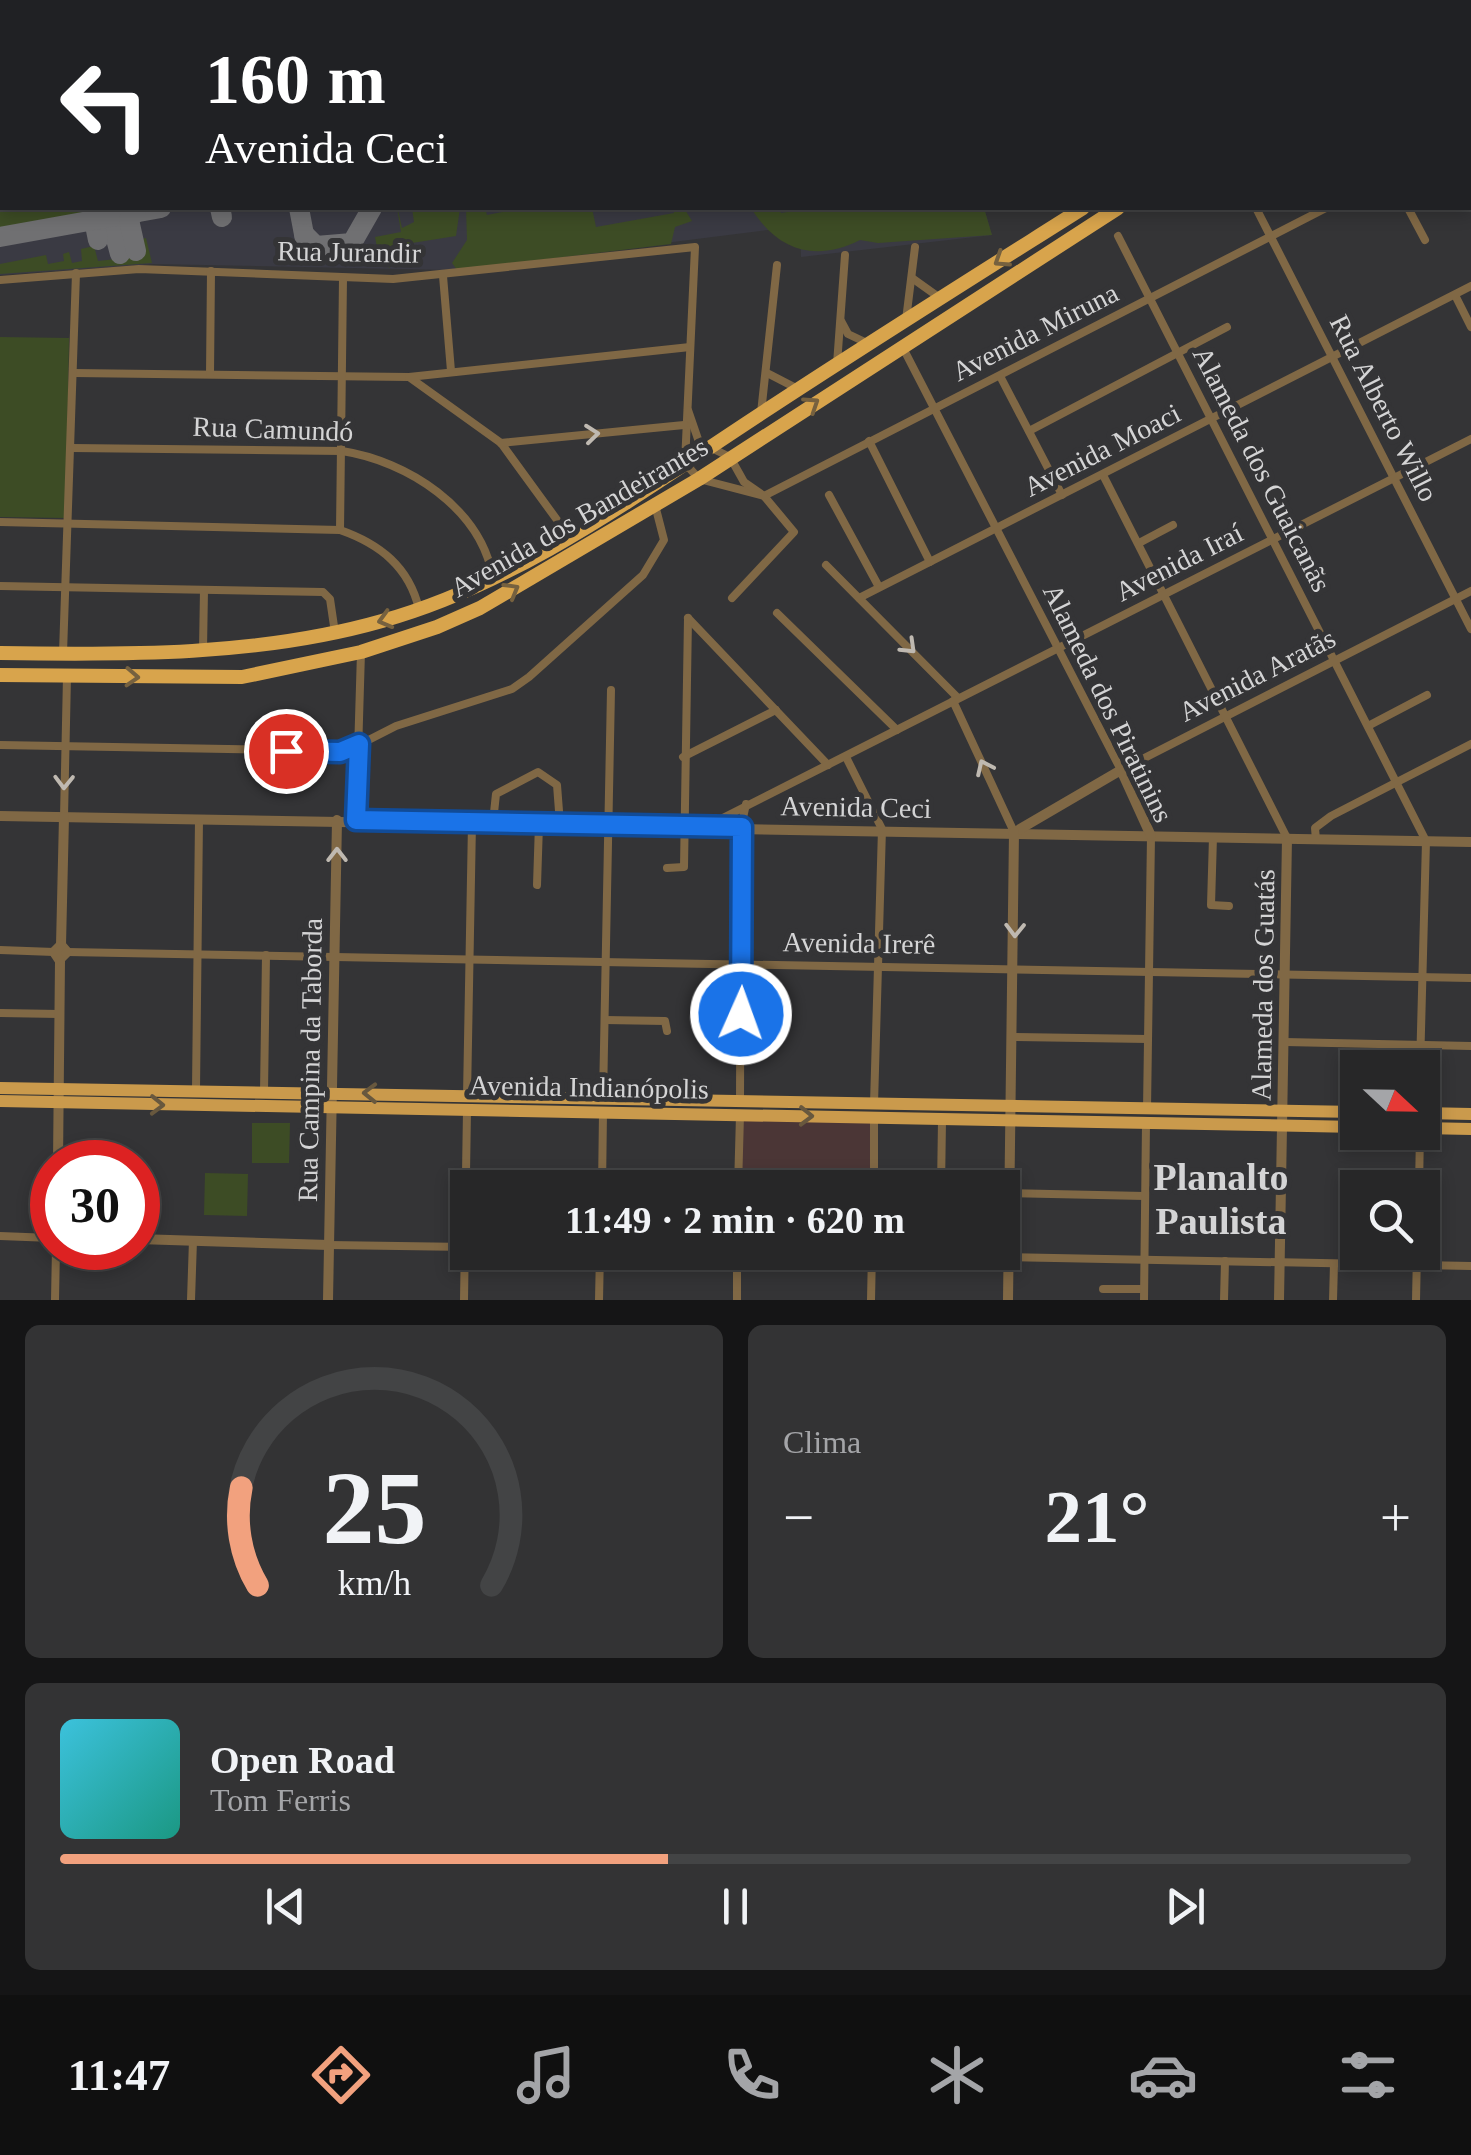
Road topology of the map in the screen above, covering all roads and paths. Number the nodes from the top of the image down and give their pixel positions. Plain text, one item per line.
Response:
1 (1080, 210) edge
2 (1115, 210) edge
3 (1257, 210) edge
4 (1322, 210) edge
5 (1409, 210) edge
6 (1118, 236) dead end
7 (1271, 236) junction
8 (1425, 240) dead end
9 (914, 247) dead end
10 (845, 255) dead end
11 (777, 265) dead end
12 (212, 271) junction
13 (76, 273) junction
14 (443, 276) junction
15 (343, 278) junction
16 (912, 278) junction
17 (0, 280) edge
18 (1471, 286) edge
19 (1455, 294) junction
20 (940, 298) junction
21 (1151, 298) junction
22 (841, 317) junction
23 (906, 320) junction
24 (1227, 327) dead end
25 (1471, 327) edge
26 (868, 344) junction
27 (902, 346) junction
28 (690, 347) junction
29 (1177, 353) junction
30 (1333, 357) junction
31 (836, 364) junction
32 (451, 371) junction
33 (74, 373) junction
34 (210, 374) junction
35 (769, 374) junction
36 (1000, 376) junction
37 (409, 377) junction
38 (342, 378) junction
39 (798, 389) junction
40 (687, 406) junction
41 (936, 407) junction
42 (762, 412) junction
43 (1213, 419) junction
44 (684, 425) junction
45 (1029, 430) junction
46 (1471, 439) edge
47 (869, 442) junction
48 (501, 443) junction
49 (72, 448) junction
50 (710, 448) junction
51 (342, 451) junction
52 (730, 457) junction
53 (685, 463) junction
54 (1103, 474) junction
55 (741, 475) junction
56 (1394, 478) junction
57 (699, 479) junction
58 (731, 487) junction
59 (828, 495) dead end
60 (1062, 495) junction
61 (764, 496) junction
62 (655, 505) junction
63 (0, 522) edge
64 (69, 523) junction
65 (1174, 525) dead end
66 (997, 528) junction
67 (340, 530) junction
68 (568, 535) junction
69 (1273, 540) junction
70 (1138, 543) junction
71 (489, 559) junction
72 (930, 562) junction
73 (826, 565) dead end
74 (500, 574) junction
75 (0, 586) edge
76 (880, 587) junction
77 (67, 588) junction
78 (204, 590) junction
79 (1471, 592) edge
80 (1166, 595) junction
81 (732, 598) dead end
82 (859, 598) junction
83 (1456, 599) junction
84 (419, 610) junction
85 (777, 613) dead end
86 (1471, 630) edge
87 (335, 633) junction
88 (1058, 648) junction
89 (203, 649) junction
90 (362, 652) junction
91 (0, 653) edge
92 (63, 654) junction
93 (1334, 661) junction
94 (0, 675) edge
95 (67, 676) junction
96 (611, 690) dead end
97 (1427, 695) dead end
98 (956, 700) junction
99 (776, 710) junction
100 (1227, 716) junction
101 (1368, 726) junction
102 (897, 730) junction
103 (359, 744) junction
104 (1471, 744) edge
105 (0, 745) edge
106 (66, 747) junction
107 (683, 757) junction
108 (846, 757) junction
109 (828, 766) junction
110 (1121, 770) junction
111 (1396, 781) junction
112 (746, 804) junction
113 (0, 816) edge
114 (64, 818) junction
115 (200, 818) junction
116 (337, 820) junction
117 (356, 820) junction
118 (492, 822) junction
119 (472, 823) junction
120 (539, 824) junction
121 (560, 824) junction
122 (608, 824) junction
123 (682, 826) junction
124 (705, 826) junction
125 (742, 827) junction
126 (882, 829) junction
127 (1014, 832) junction
128 (1151, 836) junction
129 (1213, 837) junction
130 (1287, 838) junction
131 (1316, 840) junction
132 (1426, 841) junction
133 (1471, 842) edge
134 (667, 868) dead end
135 (537, 885) dead end
136 (1229, 906) dead end
137 (0, 950) edge
138 (60, 952) junction
139 (198, 953) junction
140 (266, 955) junction
141 (334, 956) junction
142 (470, 958) junction
143 (606, 961) junction
144 (743, 963) junction
145 (878, 968) junction
146 (1014, 968) junction
147 (1150, 972) junction
148 (1287, 974) junction
149 (1422, 977) junction
150 (1471, 978) edge
151 (0, 1013) edge
152 (60, 1014) junction
153 (605, 1020) junction
154 (651, 1021) dead end
155 (1012, 1037) junction
156 (1148, 1039) junction
157 (1285, 1042) junction
158 (1421, 1045) junction
159 (1471, 1046) edge
160 (1421, 1050) edge
161 (0, 1088) edge
162 (196, 1090) junction
163 (264, 1092) junction
164 (332, 1092) junction
165 (60, 1096) junction
166 (0, 1102) edge
167 (467, 1103) junction
168 (603, 1105) junction
169 (332, 1108) junction
170 (740, 1108) junction
171 (1283, 1110) junction
172 (874, 1111) junction
173 (1340, 1112) edge
174 (1440, 1113) edge
175 (1010, 1114) junction
176 (1471, 1114) edge
177 (1146, 1116) junction
178 (942, 1120) junction
179 (1283, 1126) junction
180 (1340, 1127) edge
181 (1471, 1129) edge
182 (1440, 1130) edge
183 (59, 1140) edge
184 (467, 1170) edge
185 (602, 1170) edge
186 (738, 1170) edge
187 (874, 1170) edge
188 (941, 1170) edge
189 (1009, 1170) edge
190 (1020, 1193) edge
191 (1145, 1196) junction
192 (0, 1236) edge
193 (30, 1237) edge
194 (160, 1239) edge
195 (192, 1240) junction
196 (329, 1244) junction
197 (450, 1247) edge
198 (1020, 1256) edge
199 (1144, 1259) junction
200 (1224, 1261) junction
201 (1280, 1263) junction
202 (1334, 1264) junction
203 (1340, 1264) edge
204 (1440, 1265) edge
205 (1471, 1266) edge
206 (56, 1270) edge
207 (465, 1270) edge
208 (600, 1270) edge
209 (737, 1270) edge
210 (872, 1270) edge
211 (1009, 1270) edge
212 (1416, 1270) edge
213 (1103, 1288) dead end
214 (1144, 1289) junction
215 (55, 1300) edge
216 (191, 1300) edge
217 (328, 1300) edge
218 (464, 1300) edge
219 (600, 1300) edge
220 (737, 1300) edge
221 (871, 1300) edge
222 (1008, 1300) edge
223 (1144, 1300) edge
224 (1224, 1300) edge
225 (1279, 1300) edge
226 (1333, 1300) edge
227 (1416, 1300) edge

1 -> 20 highway, Avenida dos Bandeirantes
2 - 27 highway, Avenida dos Bandeirantes
3 - 7 street, Rua Alberto Willo
4 - 7 street, Avenida Miruna
5 - 8 street
6 - 21 street, Alameda dos Guaicanãs
7 - 21 street, Avenida Miruna
7 - 30 street, Rua Alberto Willo
9 - 16 street
10 - 22 street
11 - 35 street
12 - 13 street, Rua Jurandir
12 - 15 street, Rua Jurandir
12 - 34 street
13 - 17 street, Rua Jurandir
13 - 33 street
14 - 15 street, Rua Jurandir
14 - 28 street, Rua Jurandir
14 - 32 street
15 - 38 street
16 - 20 street
16 - 23 street
18 - 19 street, Avenida Moaci
19 - 25 street
19 - 30 street, Avenida Moaci
20 - 23 highway, Avenida dos Bandeirantes
21 - 29 street, Alameda dos Guaicanãs
21 - 36 street, Avenida Miruna
22 - 26 street
22 - 31 street
23 - 26 highway, Avenida dos Bandeirantes
24 - 29 street
26 - 31 highway, Avenida dos Bandeirantes
27 - 41 street, Alameda dos Piratinins
52 -> 27 highway, Avenida dos Bandeirantes
28 - 32 street
28 - 40 street
29 - 43 street, Alameda dos Guaicanãs
29 - 45 street
30 - 43 street, Avenida Moaci
30 - 56 street, Rua Alberto Willo
31 - 39 highway, Avenida dos Bandeirantes
32 - 37 street
33 - 34 street
33 - 49 street
34 - 38 street
35 - 39 street
35 - 42 street
36 - 41 street, Avenida Miruna
36 - 45 street
37 - 38 street
37 - 48 street
38 - 51 street
39 - 42 highway, Avenida dos Bandeirantes
40 - 44 street
40 - 50 street
41 - 47 street, Avenida Miruna
41 - 66 street, Alameda dos Piratinins
42 - 50 highway, Avenida dos Bandeirantes
43 - 54 street, Avenida Moaci
43 - 69 street, Alameda dos Guaicanãs
48 -> 44 street
44 - 53 street
45 - 60 street
46 - 56 street, Avenida Iraí
47 - 61 street, Avenida Miruna
47 - 72 street
48 - 68 street
49 - 51 street, Rua Camundó
49 - 64 street
50 - 52 street
50 - 53 highway, Avenida dos Bandeirantes
51 - 67 street
51 - 71 street, Rua Camundó
52 - 55 street
52 - 57 highway, Avenida dos Bandeirantes
53 - 57 street
53 - 68 highway, Avenida dos Bandeirantes
54 - 60 street, Avenida Moaci
54 - 70 street, Alameda dos Guatás
55 - 58 street
55 - 61 street
56 - 69 street, Avenida Iraí
56 - 83 street, Rua Alberto Willo
57 - 58 street
57 - 62 highway, Avenida dos Bandeirantes
58 - 61 street
59 - 76 street
60 - 66 street, Avenida Moaci
61 - 81 street
90 -> 62 highway, Avenida dos Bandeirantes
62 - 103 street
63 - 64 street
64 - 67 street
64 - 77 street
65 - 70 street
66 - 72 street, Avenida Moaci
66 - 88 street, Alameda dos Piratinins
67 - 84 street
68 - 74 highway, Avenida dos Bandeirantes
69 - 80 street, Avenida Iraí
69 - 93 street, Alameda dos Guaicanãs
70 - 80 street, Alameda dos Guatás
71 - 74 street, Rua Camundó
71 - 74 street, Rua Camundó
72 - 76 street, Avenida Moaci
73 - 82 street
74 - 84 highway, Avenida dos Bandeirantes
75 - 77 street
76 - 82 street, Avenida Moaci
77 - 78 street
77 - 92 street
78 - 87 street
78 - 89 street
79 - 83 street, Avenida Aratãs
80 - 88 street, Avenida Iraí
80 - 100 street, Alameda dos Guatás
82 -> 98 street
83 - 86 street, Rua Alberto Willo
83 - 93 street, Avenida Aratãs
84 -> 87 highway, Avenida dos Bandeirantes
85 - 102 street
87 - 89 highway, Avenida dos Bandeirantes
88 - 98 street, Avenida Iraí
88 - 110 street, Alameda dos Piratinins
89 - 92 highway, Avenida dos Bandeirantes
95 -> 90 highway, Avenida dos Bandeirantes
90 - 103 street
91 - 92 highway, Avenida dos Bandeirantes
93 - 100 street, Avenida Aratãs
93 - 101 street, Alameda dos Guaicanãs
94 - 95 highway, Avenida dos Bandeirantes
95 - 106 street
96 - 122 street
97 - 101 street
98 - 102 street, Avenida Iraí
127 -> 98 street
99 - 107 street
99 - 107 street
99 - 109 street
100 - 110 street, Avenida Aratãs
100 - 130 street, Alameda dos Guatás
101 - 111 street, Alameda dos Guaicanãs
102 - 108 street, Avenida Iraí
103 - 106 street
103 - 117 street
104 - 111 street
105 - 106 street
106 -> 114 street
107 - 123 street
108 - 109 street, Avenida Iraí
108 - 126 street
109 - 112 street, Avenida Iraí
110 - 127 street, Avenida Aratãs
110 - 128 street, Alameda dos Piratinins
111 - 131 street
111 - 132 street, Alameda dos Guaicanãs
112 - 124 street, Avenida Iraí
112 - 125 street
113 - 114 street, Avenida Ceci
114 - 115 street, Avenida Ceci
114 - 138 street
115 - 116 street, Avenida Ceci
115 - 139 street
116 - 117 street, Avenida Ceci
141 -> 116 street, Rua Campina da Taborda
117 - 119 street, Avenida Ceci
118 - 119 street, Avenida Ceci
118 - 120 street, Avenida Ceci
118 - 121 street
119 - 142 street
120 - 121 street, Avenida Ceci
120 - 135 street
121 - 122 street, Avenida Ceci
122 - 123 street, Avenida Ceci
122 - 143 street
123 - 124 street, Avenida Ceci
123 - 134 street
124 - 125 street, Avenida Ceci
125 - 126 street, Avenida Ceci
125 - 144 street
126 - 127 street, Avenida Ceci
126 - 145 street
127 - 128 street, Avenida Ceci
127 -> 146 street
128 - 129 street, Avenida Ceci
128 - 147 street, Alameda dos Piratinins
129 - 130 street, Avenida Ceci
129 - 136 street
130 - 131 street, Avenida Ceci
130 - 148 street, Alameda dos Guatás
131 - 132 street, Avenida Ceci
132 - 133 street, Avenida Ceci
132 - 149 street, Alameda dos Guaicanãs
137 - 138 street, Avenida Irerê
138 - 139 street, Avenida Irerê
138 - 152 street
139 - 140 street, Avenida Irerê
139 - 162 street
140 - 141 street, Avenida Irerê
140 - 163 street
141 - 142 street, Avenida Irerê
141 - 164 street, Rua Campina da Taborda
142 - 143 street, Avenida Irerê
142 - 167 street
143 - 144 street, Avenida Irerê
143 - 153 street
144 - 145 street, Avenida Irerê
144 - 170 street
145 - 146 street, Avenida Irerê
145 - 172 street
146 - 147 street, Avenida Irerê
146 - 155 street
147 - 148 street, Avenida Irerê
147 - 156 street, Alameda dos Piratinins
148 - 149 street, Avenida Irerê
148 - 157 street, Alameda dos Guatás
149 - 150 street, Avenida Irerê
149 - 158 street, Alameda dos Guaicanãs
151 - 152 street
152 - 165 street
153 - 154 street
153 - 168 street
155 - 156 street
155 - 175 street
156 - 177 street, Alameda dos Piratinins
157 - 158 street
157 - 171 street, Alameda dos Guatás
158 - 159 street
158 - 160 street, Alameda dos Guaicanãs
161 - 165 main road, Avenida Indianópolis
162 - 163 main road, Avenida Indianópolis
162 - 165 main road, Avenida Indianópolis
163 - 164 main road, Avenida Indianópolis
167 -> 164 main road, Avenida Indianópolis
164 - 169 street, Rua Campina da Taborda
165 - 166 main road, Avenida Indianópolis
165 -> 169 main road, Avenida Indianópolis
165 - 183 street
167 - 168 main road, Avenida Indianópolis
167 - 169 main road, Avenida Indianópolis
167 - 184 street
168 - 170 main road, Avenida Indianópolis
168 - 185 street
169 - 196 street, Rua Campina da Taborda
170 - 172 main road, Avenida Indianópolis
170 - 186 street
171 - 173 main road, Avenida Indianópolis
171 - 177 main road, Avenida Indianópolis
171 - 179 street, Alameda dos Guatás
172 - 175 main road, Avenida Indianópolis
172 - 178 main road, Avenida Indianópolis
172 - 187 street
174 - 176 main road
175 - 177 main road, Avenida Indianópolis
175 - 178 main road, Avenida Indianópolis
175 - 189 street
177 - 179 main road, Avenida Indianópolis
177 - 191 street, Alameda dos Piratinins
178 - 188 street
179 - 180 main road, Avenida Indianópolis
179 - 201 street, Alameda dos Guatás
181 - 182 main road
190 - 191 street
191 - 199 street, Alameda dos Piratinins
192 - 193 street
194 - 195 street
195 - 196 street
195 - 216 street
196 - 197 street
196 - 217 street, Rua Campina da Taborda
198 - 199 street
199 - 200 street
199 - 214 street, Alameda dos Piratinins
200 - 201 street
200 - 224 street
201 - 202 street
201 - 225 street, Alameda dos Guatás
202 - 203 street
202 - 226 street
204 - 205 street
206 - 215 street
207 - 218 street
208 - 219 street
209 - 220 street
210 - 221 street
211 - 222 street
212 - 227 street
213 - 214 street
214 - 223 street, Alameda dos Piratinins

